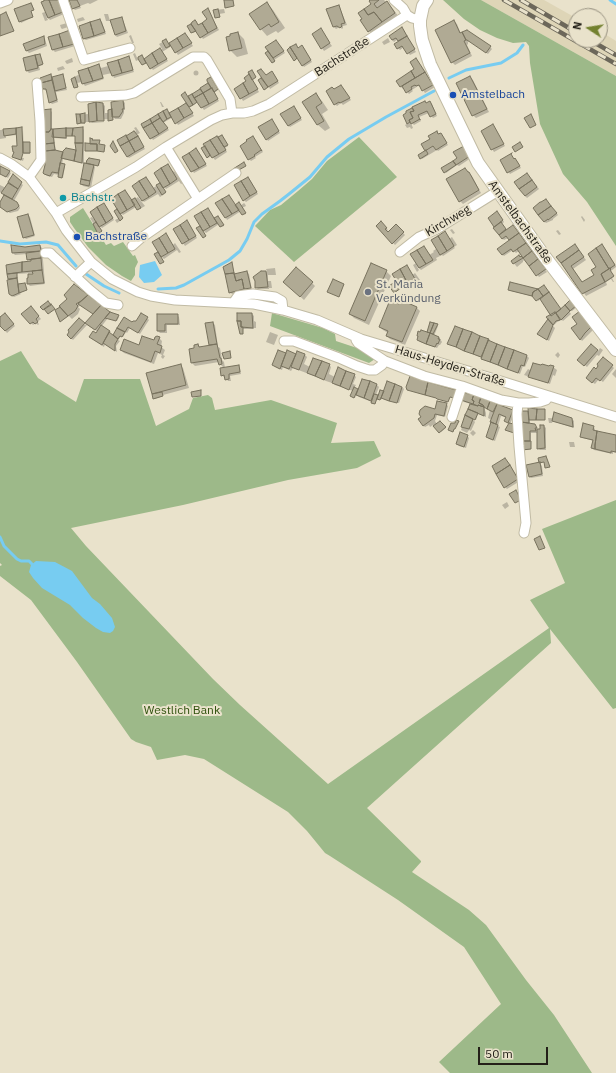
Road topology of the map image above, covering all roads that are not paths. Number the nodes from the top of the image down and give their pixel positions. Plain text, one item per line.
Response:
1 (8, 0) edge
2 (63, 0) edge
3 (394, 0) edge
4 (427, 0) edge
5 (0, 3) edge
6 (407, 15) junction
7 (420, 20) junction
8 (130, 48) dead end
9 (37, 83) dead end
10 (81, 97) dead end
11 (232, 113) junction
12 (166, 146) junction
13 (0, 158) edge
14 (236, 173) dead end
15 (29, 177) junction
16 (498, 191) junction
17 (198, 199) junction
18 (56, 213) junction
19 (132, 246) dead end
20 (400, 252) dead end
21 (45, 253) dead end
22 (82, 270) junction
23 (118, 305) dead end
24 (352, 336) junction
25 (284, 341) dead end
26 (616, 350) edge
27 (385, 361) junction
28 (462, 386) junction
29 (549, 396) junction
30 (518, 403) junction
31 (452, 417) dead end
32 (616, 417) edge
33 (524, 533) dead end

1 - 5 street
2 - 8 street
3 - 6 street
4 - 7 street
6 - 7 street
6 - 11 street, Bachstraße
7 - 16 street, Amstelbachstraße
9 - 15 street
10 - 11 street
11 - 12 street, Bachstraße
12 - 17 street
12 - 18 street, Bachstraße
13 - 15 street, Haus-Heyden-Straße
14 - 17 street
15 - 18 street, Haus-Heyden-Straße
16 - 20 street, Kirchweg
16 - 26 street, Amstelbachstraße
17 - 19 street
18 - 22 street, Haus-Heyden-Straße
21 - 22 street, Haus-Heyden-Straße
22 - 23 street, Haus-Heyden-Straße
22 - 24 street, Haus-Heyden-Straße
24 - 27 street, Haus-Heyden-Straße
24 - 29 street, Haus-Heyden-Straße
25 - 27 street, Haus-Heyden-Straße
27 - 28 street, Haus-Heyden-Straße
28 - 30 street, Haus-Heyden-Straße
28 - 31 street, Haus-Heyden-Straße
29 - 30 street, Haus-Heyden-Straße
29 - 32 street, Haus-Heyden-Straße
30 - 33 street

